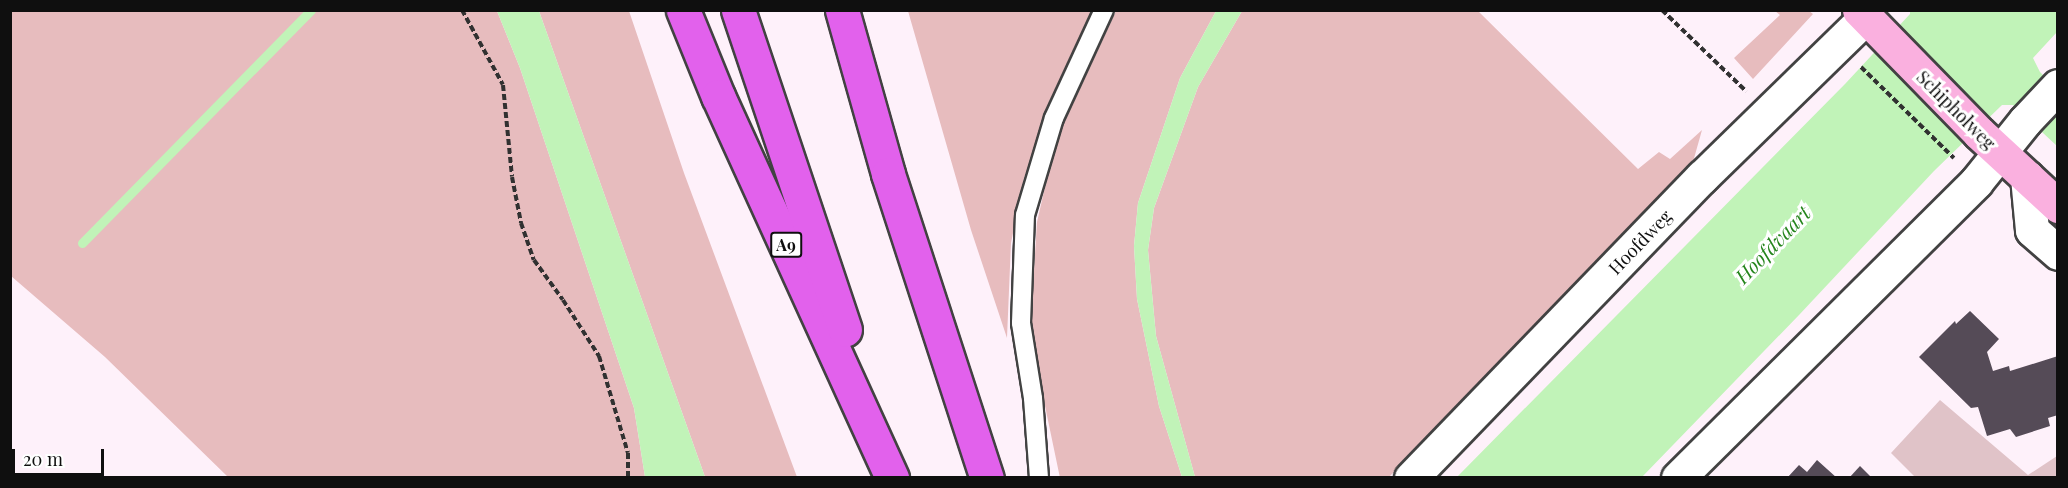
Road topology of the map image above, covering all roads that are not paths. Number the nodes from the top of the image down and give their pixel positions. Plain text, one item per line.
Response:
1 (683, 10) edge
2 (738, 10) edge
3 (842, 10) edge
4 (1104, 10) edge
5 (1870, 19) edge
6 (2058, 87) edge
7 (1989, 143) junction
8 (2027, 177) junction
9 (2058, 206) edge
10 (2058, 253) edge
11 (893, 477) edge
12 (987, 477) edge
13 (1039, 477) edge
14 (1411, 477) edge
15 (1678, 477) edge

1 - 11 highway, A9
2 - 11 highway, A9
3 - 12 highway
4 - 13 lane
5 - 7 main road, Schipholweg
5 - 14 street, Hoofdweg
6 - 7 street
7 - 8 main road, Schipholweg
7 - 15 street
8 - 9 main road, Schipholweg
8 - 10 street

